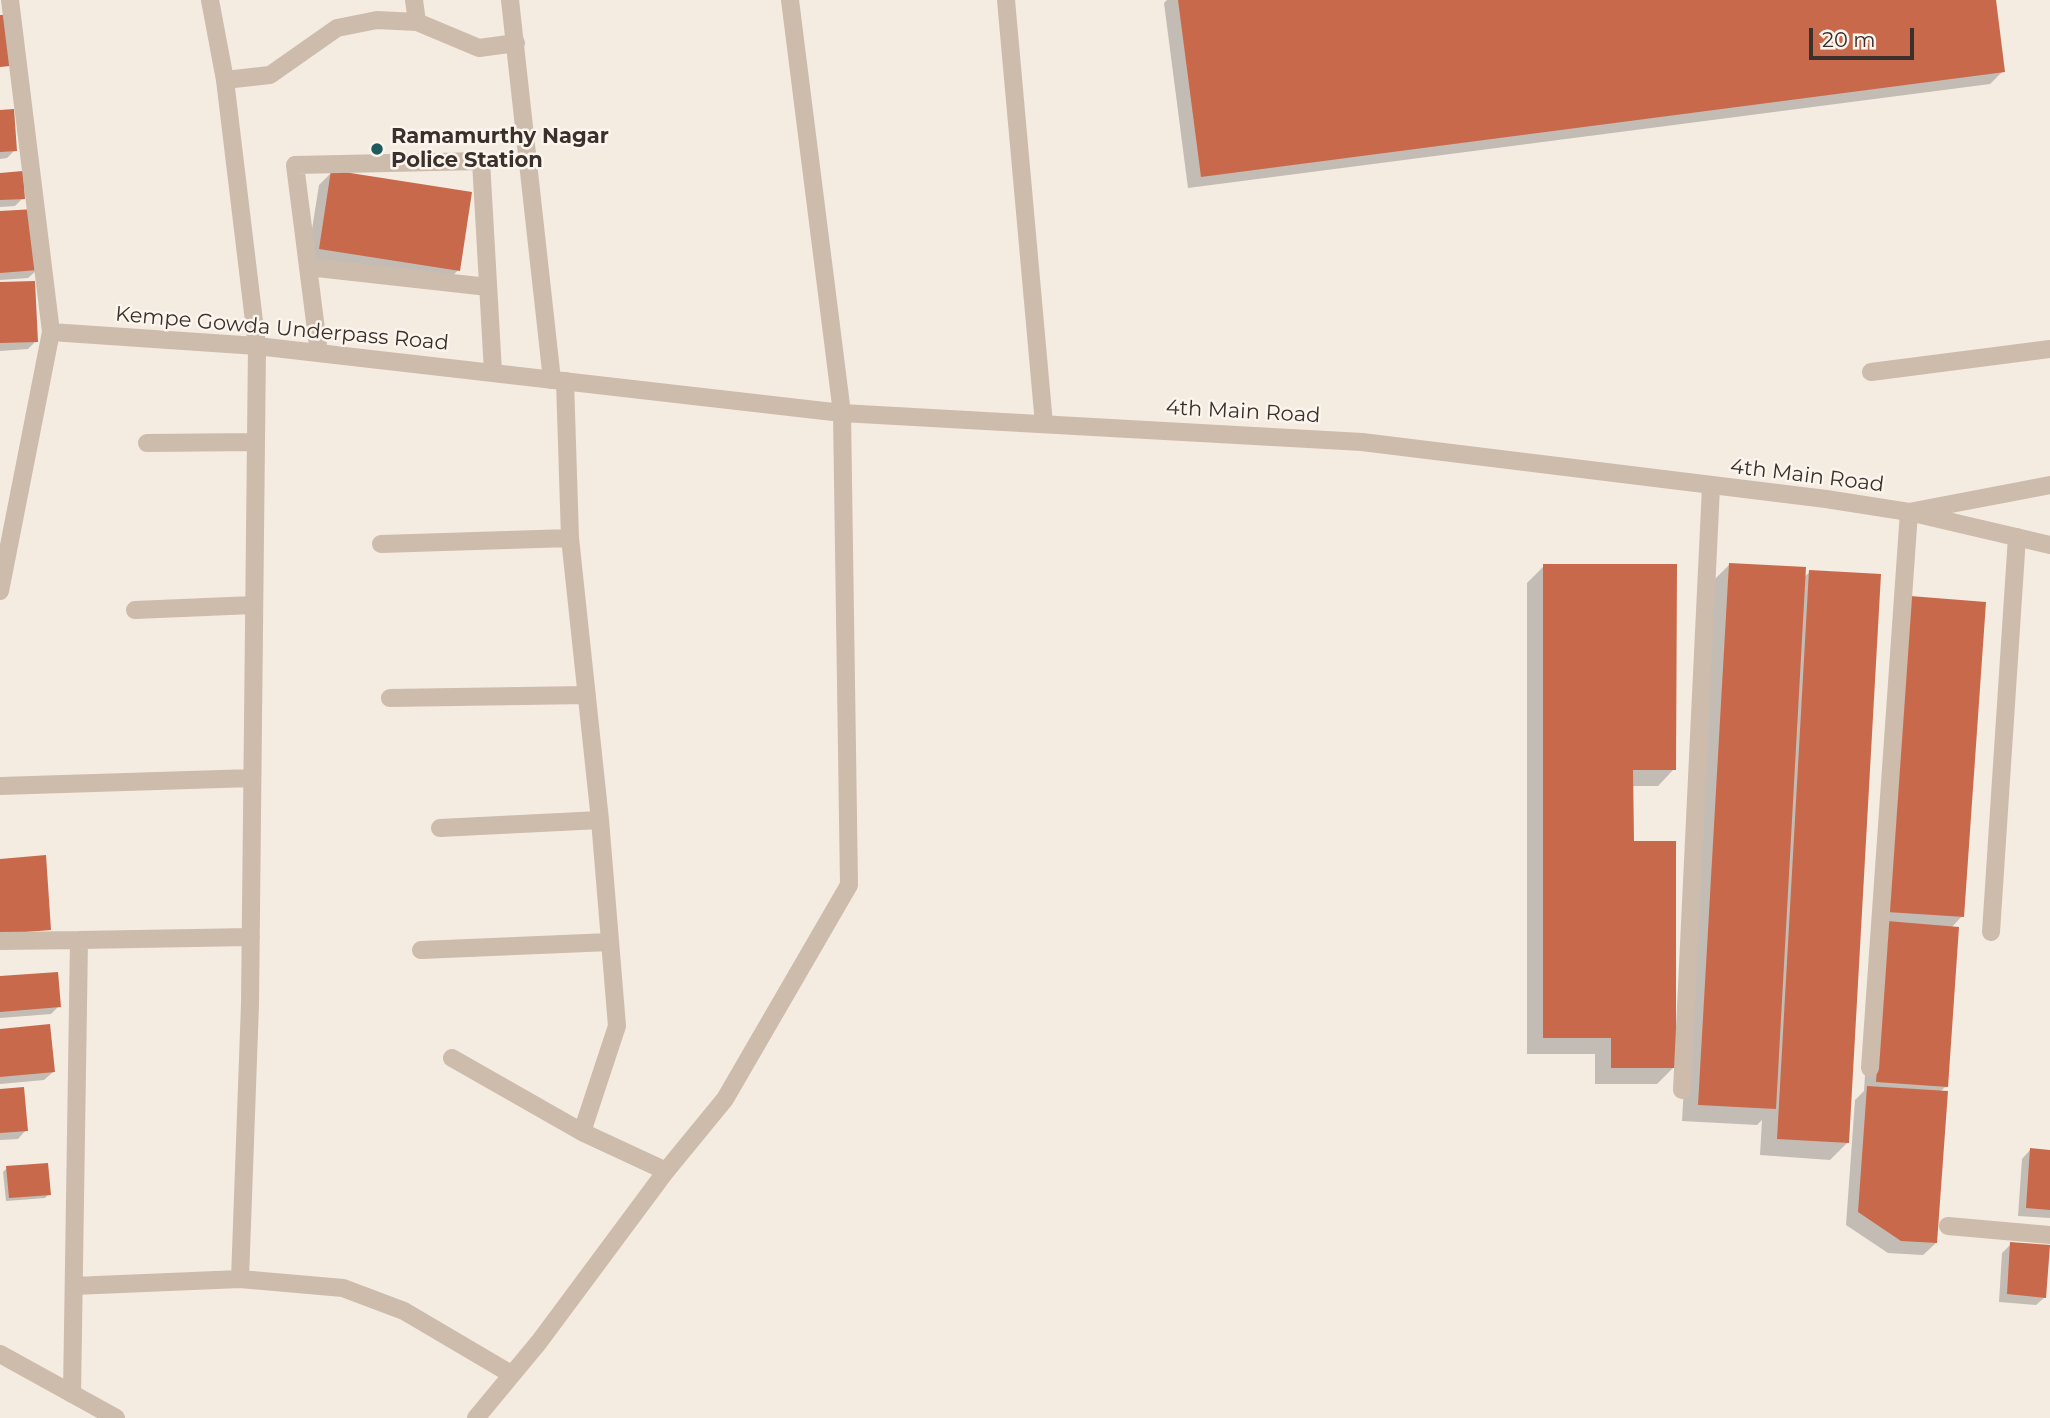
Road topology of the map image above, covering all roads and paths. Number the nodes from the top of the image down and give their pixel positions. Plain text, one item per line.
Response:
1 (10, 0) edge
2 (210, 0) edge
3 (414, 0) edge
4 (510, 0) edge
5 (790, 0) edge
6 (1006, 0) edge
7 (417, 22) junction
8 (516, 43) junction
9 (225, 80) junction
10 (308, 267) junction
11 (488, 287) junction
12 (51, 332) junction
13 (257, 346) junction
14 (2050, 349) edge
15 (319, 353) junction
16 (494, 372) junction
17 (1871, 372) dead end
18 (559, 380) junction
19 (842, 413) junction
20 (1044, 424) junction
21 (256, 442) junction
22 (147, 443) dead end
23 (2050, 485) edge
24 (1711, 487) junction
25 (1909, 512) junction
26 (2017, 537) junction
27 (570, 538) junction
28 (381, 544) dead end
29 (2050, 545) edge
30 (0, 592) edge
31 (253, 605) junction
32 (135, 610) dead end
33 (587, 695) junction
34 (390, 698) dead end
35 (251, 778) junction
36 (0, 786) edge
37 (600, 820) junction
38 (440, 828) dead end
39 (1991, 932) dead end
40 (251, 937) junction
41 (79, 940) junction
42 (0, 941) edge
43 (610, 942) junction
44 (421, 950) dead end
45 (452, 1058) dead end
46 (1870, 1068) dead end
47 (1682, 1090) dead end
48 (582, 1132) junction
49 (666, 1171) junction
50 (1948, 1226) dead end
51 (2050, 1235) edge
52 (240, 1279) junction
53 (74, 1286) junction
54 (0, 1354) edge
55 (511, 1374) junction
56 (72, 1394) junction
57 (116, 1418) edge
58 (476, 1418) edge

1 - 12 street
2 - 9 street
3 - 7 street
4 - 8 street
5 - 19 street
6 - 20 street
7 - 8 street
7 - 9 street
8 - 18 street
9 - 13 street
10 - 11 street
10 - 11 street
10 - 15 street
11 - 16 street
12 - 13 street, Kempe Gowda Underpass Road
12 - 30 street
13 - 15 street, Kempe Gowda Underpass Road
13 - 21 street
14 - 17 street
15 - 16 street, Kempe Gowda Underpass Road
16 - 18 street, Kempe Gowda Underpass Road
18 - 19 street, Kempe Gowda Underpass Road
18 - 27 street
19 - 20 street, 4th Main Road
19 - 49 street
20 - 24 street, 4th Main Road
21 - 22 street
21 - 31 street
23 - 25 street, 4th Main Road
24 - 25 street, 4th Main Road
24 - 47 street
25 - 26 street
25 - 46 street
26 - 29 street
26 - 39 street
27 - 28 street
27 - 33 street
31 - 32 street
31 - 35 street
33 - 34 street
33 - 37 street
35 - 36 street
35 - 40 street
37 - 38 street
37 - 43 street
40 - 41 street
40 - 52 street
41 - 42 street
41 - 53 street
43 - 44 street
43 - 48 street
45 - 48 street
48 - 49 street
49 - 55 street
50 - 51 street
52 - 53 street
52 - 55 street
53 - 56 street
54 - 56 street
55 - 58 street
56 - 57 street

